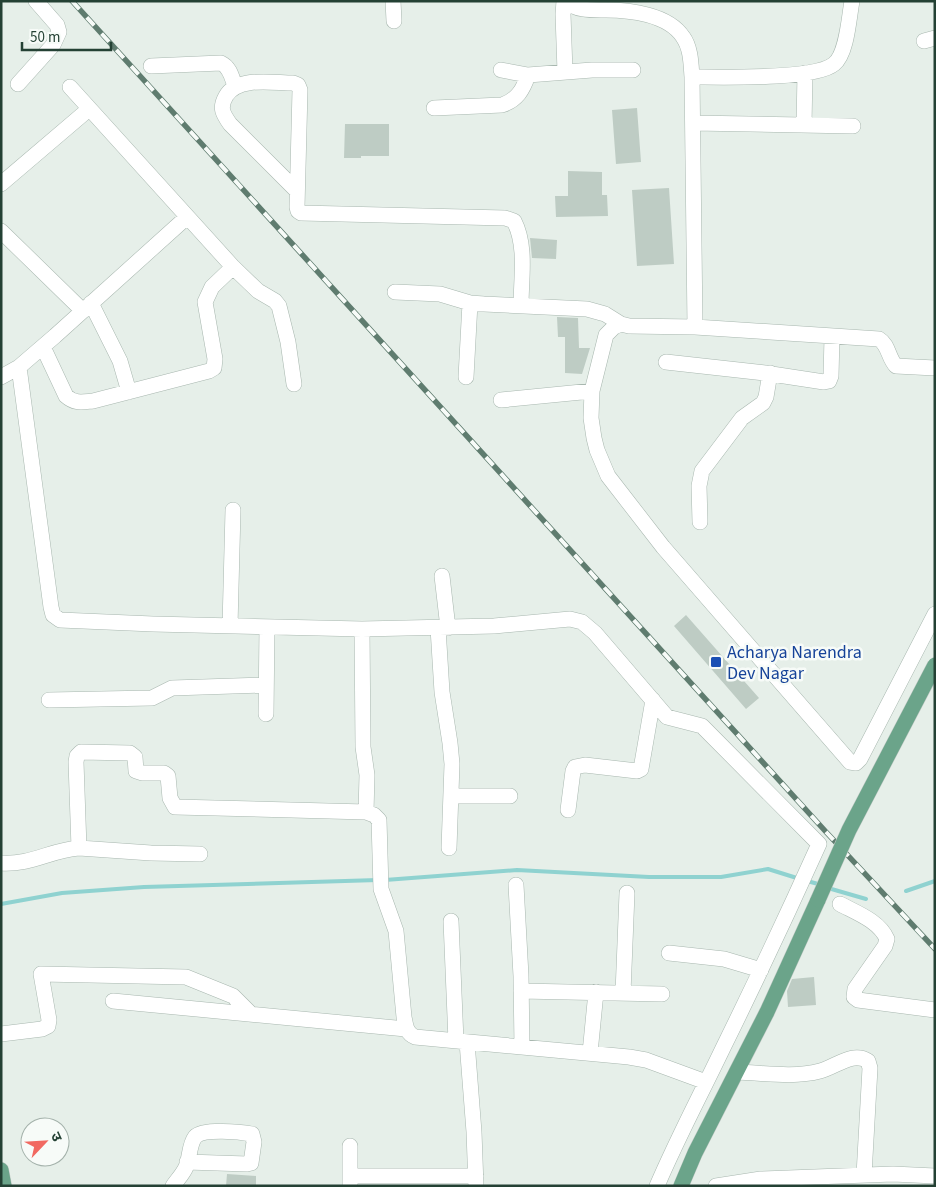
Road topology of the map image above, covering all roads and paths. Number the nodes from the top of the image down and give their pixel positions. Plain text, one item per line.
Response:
1 (36, 1) edge
2 (393, 1) edge
3 (565, 1) edge
4 (852, 1) edge
5 (394, 21) dead end
6 (151, 66) dead end
7 (501, 70) dead end
8 (633, 70) dead end
9 (565, 72) junction
10 (804, 72) junction
11 (528, 75) junction
12 (692, 77) junction
13 (18, 84) dead end
14 (235, 86) junction
15 (70, 87) dead end
16 (434, 108) dead end
17 (89, 109) junction
18 (693, 123) junction
19 (804, 125) junction
20 (853, 126) dead end
21 (1, 184) edge
22 (297, 191) junction
23 (187, 217) junction
24 (1, 231) edge
25 (233, 267) junction
26 (396, 292) dead end
27 (470, 303) junction
28 (521, 306) junction
29 (87, 307) junction
30 (621, 324) junction
31 (695, 327) junction
32 (832, 337) junction
33 (43, 347) junction
34 (666, 362) dead end
35 (19, 366) junction
36 (935, 368) edge
37 (770, 374) junction
38 (1, 377) edge
39 (466, 377) dead end
40 (294, 384) dead end
41 (592, 391) junction
42 (129, 392) junction
43 (501, 400) dead end
44 (233, 510) dead end
45 (700, 522) dead end
46 (442, 576) dead end
47 (935, 614) edge
48 (230, 626) junction
49 (267, 626) junction
50 (443, 628) junction
51 (362, 629) junction
52 (935, 665) edge
53 (266, 685) junction
54 (49, 700) dead end
55 (653, 700) junction
56 (266, 714) dead end
57 (452, 796) junction
58 (510, 796) dead end
59 (568, 810) dead end
60 (366, 812) junction
61 (79, 848) junction
62 (449, 848) dead end
63 (200, 854) dead end
64 (1, 863) edge
65 (516, 885) dead end
66 (627, 893) dead end
67 (840, 904) dead end
68 (450, 921) dead end
69 (669, 953) dead end
70 (761, 970) junction
71 (521, 991) junction
72 (596, 992) junction
73 (624, 993) junction
74 (662, 994) dead end
75 (113, 1001) dead end
76 (935, 1010) edge
77 (250, 1013) junction
78 (406, 1028) junction
79 (1, 1034) edge
80 (461, 1041) junction
81 (522, 1047) junction
82 (590, 1053) junction
83 (737, 1072) junction
84 (706, 1082) junction
85 (350, 1146) dead end
86 (188, 1162) dead end
87 (1, 1170) edge
88 (864, 1175) junction
89 (935, 1176) edge
90 (350, 1181) edge
91 (476, 1181) edge
92 (845, 1181) edge
93 (4, 1186) edge
94 (173, 1186) edge
95 (657, 1186) edge
96 (681, 1186) edge
97 (716, 1186) edge

1 - 13 street
2 - 5 street
3 - 9 street
3 - 12 street
4 - 10 street
6 - 14 street
7 - 11 street
8 - 9 street
9 - 11 street
10 - 12 street
10 - 19 street
11 - 16 street
12 - 18 street
14 - 22 street
14 - 22 street
15 - 17 street
17 - 21 street
17 - 23 street
18 - 19 street
18 - 31 street
19 - 20 street
22 - 28 street
23 - 25 street
23 - 29 street
24 - 29 street
25 - 40 street
25 - 42 street
26 - 27 street
27 - 28 street
27 - 39 street
28 - 30 street
29 - 33 street
29 - 42 street
30 - 31 street
30 - 41 street
31 - 32 street
32 - 36 street
32 - 37 street
33 - 35 street
33 - 42 street
34 - 37 street
35 - 38 street
35 - 48 street
37 - 45 street
41 - 43 street
41 - 47 street
44 - 48 street
46 - 50 street
48 - 49 street
49 - 51 street
49 - 53 street
50 - 51 street
50 - 55 street
50 - 57 street
51 - 60 street
52 - 83 main road, bridge
53 - 54 street
53 - 56 street
55 - 59 street
55 - 70 street
57 - 58 street
57 - 62 street
60 - 61 street
60 - 78 street
61 - 63 street
61 - 64 street
65 - 71 street
66 - 73 street
67 - 76 street
68 - 80 street
69 - 70 street
70 - 84 street
71 - 72 street
71 - 81 street
72 - 73 street
72 - 82 street
73 - 74 street
75 - 77 street
77 - 78 street
77 - 79 street
78 - 80 street
80 - 81 street
80 - 91 street
81 - 82 street
82 - 84 street
83 - 88 street
83 - 96 main road
84 - 95 street
85 - 90 street
86 - 94 street
87 - 93 main road
88 - 89 street
88 - 92 street
90 - 91 street
92 - 97 street

